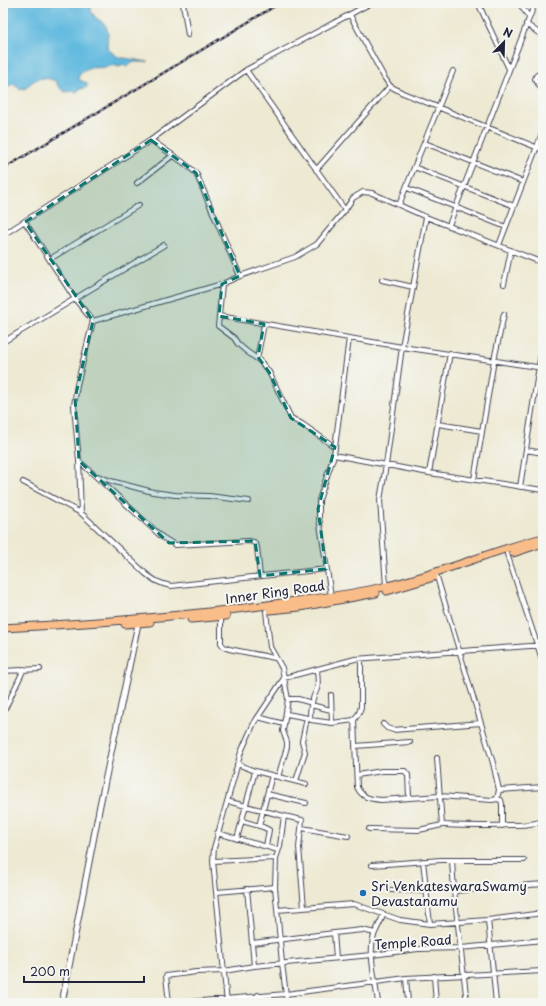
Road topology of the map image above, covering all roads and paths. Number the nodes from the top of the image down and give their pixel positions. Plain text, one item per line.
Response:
1 (183, 3) edge
2 (371, 3) edge
3 (478, 3) edge
4 (519, 3) edge
5 (535, 3) edge
6 (350, 14) junction
7 (528, 17) junction
8 (526, 24) junction
9 (188, 35) dead end
10 (543, 36) edge
11 (509, 69) junction
12 (246, 70) junction
13 (453, 71) dead end
14 (543, 71) edge
15 (390, 86) junction
16 (543, 91) edge
17 (438, 108) junction
18 (487, 128) junction
19 (543, 132) edge
20 (151, 140) junction
21 (425, 143) junction
22 (537, 147) junction
23 (543, 150) edge
24 (172, 156) junction
25 (474, 162) junction
26 (414, 167) junction
27 (316, 170) junction
28 (523, 182) junction
29 (137, 183) dead end
30 (465, 186) junction
31 (407, 188) junction
32 (139, 204) dead end
33 (399, 205) junction
34 (514, 206) junction
35 (456, 208) junction
36 (345, 210) junction
37 (426, 217) junction
38 (25, 222) junction
39 (449, 225) junction
40 (506, 227) junction
41 (3, 235) edge
42 (164, 245) dead end
43 (499, 245) junction
44 (510, 250) junction
45 (50, 260) junction
46 (543, 263) edge
47 (240, 276) junction
48 (382, 280) dead end
49 (222, 284) junction
50 (504, 284) dead end
51 (413, 287) junction
52 (75, 299) junction
53 (504, 314) dead end
54 (219, 316) junction
55 (93, 321) junction
56 (264, 324) junction
57 (349, 338) junction
58 (543, 341) edge
59 (3, 342) edge
60 (402, 346) junction
61 (450, 353) junction
62 (257, 359) junction
63 (494, 360) junction
64 (541, 367) edge
65 (438, 424) junction
66 (482, 431) junction
67 (335, 447) junction
68 (526, 450) junction
69 (543, 453) edge
70 (334, 455) junction
71 (79, 461) junction
72 (386, 465) junction
73 (429, 473) junction
74 (95, 475) junction
75 (474, 480) junction
76 (23, 482) dead end
77 (520, 487) junction
78 (543, 490) edge
79 (249, 501) dead end
80 (80, 512) junction
81 (543, 543) edge
82 (507, 554) junction
83 (326, 569) junction
84 (260, 576) junction
85 (437, 577) junction
86 (388, 589) junction
87 (331, 596) junction
88 (266, 611) junction
89 (220, 616) junction
90 (140, 621) junction
91 (3, 629) edge
92 (538, 646) junction
93 (543, 646) edge
94 (459, 652) junction
95 (275, 658) junction
96 (361, 659) junction
97 (543, 662) edge
98 (24, 669) junction
99 (40, 669) dead end
100 (317, 669) junction
101 (3, 671) edge
102 (284, 678) junction
103 (331, 695) dead end
104 (288, 699) junction
105 (312, 704) junction
106 (331, 710) junction
107 (3, 713) edge
108 (286, 714) junction
109 (258, 717) junction
110 (308, 718) junction
111 (354, 720) junction
112 (332, 723) junction
113 (481, 723) junction
114 (284, 724) junction
115 (383, 724) dead end
116 (410, 742) dead end
117 (355, 746) junction
118 (437, 758) dead end
119 (237, 764) junction
120 (255, 771) junction
121 (272, 775) junction
122 (357, 775) junction
123 (278, 777) junction
124 (296, 781) junction
125 (306, 784) dead end
126 (543, 787) edge
127 (499, 790) junction
128 (268, 794) junction
129 (440, 796) junction
130 (410, 798) junction
131 (497, 799) junction
132 (227, 801) junction
133 (306, 804) dead end
134 (246, 805) junction
135 (263, 810) junction
136 (284, 816) junction
137 (242, 821) junction
138 (543, 821) edge
139 (442, 825) junction
140 (259, 826) junction
141 (502, 826) junction
142 (302, 828) junction
143 (369, 829) dead end
144 (218, 833) junction
145 (348, 836) dead end
146 (237, 839) junction
147 (266, 846) junction
148 (278, 850) junction
149 (276, 858) junction
150 (452, 860) junction
151 (524, 860) dead end
152 (213, 861) junction
153 (423, 861) junction
154 (372, 865) dead end
155 (543, 884) edge
156 (276, 887) junction
157 (247, 889) junction
158 (391, 890) dead end
159 (426, 891) junction
160 (454, 891) junction
161 (217, 892) junction
162 (304, 908) junction
163 (277, 910) junction
164 (543, 913) edge
165 (384, 914) junction
166 (488, 920) junction
167 (458, 922) junction
168 (430, 924) junction
169 (334, 933) junction
170 (375, 933) junction
171 (280, 939) junction
172 (543, 940) edge
173 (252, 943) junction
174 (490, 945) junction
175 (461, 948) junction
176 (372, 955) junction
177 (336, 958) junction
178 (282, 963) junction
179 (254, 966) junction
180 (224, 971) junction
181 (543, 971) edge
182 (493, 974) junction
183 (464, 975) junction
184 (434, 976) junction
185 (406, 978) junction
186 (376, 982) junction
187 (286, 994) junction
188 (258, 995) junction
189 (227, 1001) edge
190 (195, 1002) edge
191 (62, 1003) edge
192 (169, 1003) edge
193 (177, 1003) edge
194 (259, 1003) edge
195 (287, 1003) edge
196 (378, 1003) edge
197 (408, 1003) edge
198 (436, 1003) edge
199 (467, 1003) edge
200 (496, 1003) edge

1 - 9 street
2 - 6 street
3 - 11 street
4 - 7 street
5 - 7 street
6 - 12 street
6 - 15 street
7 - 8 street
8 - 10 street
8 - 11 street
11 - 18 street
12 - 20 street
12 - 27 street
13 - 17 street
14 - 16 street
15 - 17 street
15 - 27 street
17 - 18 street
17 - 21 street
18 - 22 street
18 - 25 street
19 - 22 street
20 - 24 street
20 - 38 street
21 - 25 street
21 - 26 street
22 - 23 street
22 - 28 street
24 - 29 street
24 - 47 street
25 - 28 street
25 - 30 street
26 - 30 street
26 - 31 street
27 - 36 street
28 - 34 street
30 - 34 street
30 - 35 street
31 - 33 street
31 - 35 street
32 - 45 street
33 - 36 street
33 - 37 street
34 - 40 street
35 - 39 street
35 - 40 street
36 - 47 street
37 - 39 street
37 - 51 street
38 - 41 street
38 - 45 street
39 - 43 street
40 - 43 street
42 - 52 street
43 - 44 street
44 - 46 street
44 - 50 street
45 - 52 street
47 - 49 street
48 - 51 street
49 - 54 street
49 - 55 street
51 - 60 street
52 - 55 street
52 - 59 street
53 - 63 street
54 - 56 street
54 - 62 street
55 - 71 street
56 - 57 street
56 - 62 street
57 - 60 street
57 - 67 street
58 - 64 street
60 - 61 street
60 - 72 street
61 - 63 street
61 - 65 street
62 - 67 street
63 - 64 street
63 - 66 street
64 - 68 street
65 - 66 street
65 - 73 street
66 - 75 street
67 - 70 street
68 - 69 street
68 - 77 street
70 - 72 street
70 - 83 street
71 - 74 street
71 - 80 street
72 - 73 street
72 - 86 street
73 - 75 street
74 - 79 street
74 - 84 street
75 - 77 street
76 - 80 street
77 - 78 street
80 - 84 street
81 - 82 main road, Inner Ring Road
81 - 86 main road, Inner Ring Road
82 - 85 main road, Inner Ring Road
82 - 92 street
83 - 84 street
83 - 87 street
85 - 86 main road, Inner Ring Road
85 - 94 street
86 - 87 main road, Inner Ring Road
86 - 88 main road, Inner Ring Road
87 - 90 main road, Inner Ring Road
88 - 89 main road, Inner Ring Road
88 - 95 street
89 - 90 main road, Inner Ring Road
89 - 95 street
90 - 91 main road, Inner Ring Road
90 - 191 street
92 - 93 street
92 - 94 street
92 - 97 street
94 - 96 street
94 - 113 street
95 - 102 street
96 - 100 street
96 - 111 street
98 - 99 street
98 - 101 street
98 - 107 street
100 - 102 street
100 - 105 street
102 - 104 street
102 - 109 street
103 - 106 street
104 - 105 street
104 - 108 street
105 - 106 street
105 - 110 street
106 - 112 street
108 - 110 street
108 - 114 street
109 - 114 street
109 - 119 street
110 - 112 street
110 - 124 street
111 - 112 street
111 - 117 street
113 - 115 street
113 - 127 street
114 - 123 street
116 - 117 street
117 - 122 street
118 - 129 street
119 - 120 street
119 - 132 street
120 - 121 street
120 - 134 street
121 - 123 street
121 - 128 street
122 - 130 street
122 - 130 street
123 - 124 street
124 - 125 street
126 - 127 street
127 - 131 street
128 - 133 street
128 - 135 street
129 - 130 street
129 - 131 street
129 - 139 street
131 - 141 street
132 - 134 street
132 - 144 street
134 - 135 street
134 - 137 street
135 - 136 street
135 - 140 street
136 - 142 street
136 - 148 street
137 - 140 street
137 - 146 street
138 - 141 street
139 - 141 street
139 - 143 street
140 - 147 street
142 - 145 street
142 - 162 street
144 - 146 street
144 - 152 street
146 - 147 street
147 - 148 street
148 - 149 street
149 - 152 street
149 - 156 street
150 - 151 street
150 - 153 street
150 - 160 street
152 - 161 street
153 - 154 street
153 - 159 street
155 - 160 street
156 - 157 street
156 - 163 street
157 - 161 street
157 - 173 street
158 - 159 street
159 - 168 street
160 - 167 street
161 - 180 street
162 - 163 street
162 - 165 street
163 - 171 street
164 - 166 street
165 - 168 street
165 - 170 street
166 - 167 street
166 - 174 street
167 - 168 street
167 - 175 street
169 - 170 street
169 - 171 street
169 - 177 street
170 - 176 street
171 - 173 street
171 - 178 street
172 - 174 street, Temple Road
173 - 179 street
174 - 175 street, Temple Road
174 - 182 street
175 - 176 street, Temple Road
175 - 183 street
176 - 177 street, Temple Road
176 - 186 street
177 - 178 street, Temple Road
178 - 179 street, Temple Road
178 - 187 street
179 - 180 street, Temple Road
180 - 189 street
180 - 192 street, Temple Road
181 - 182 street
182 - 183 street
182 - 200 street
183 - 184 street
183 - 199 street
184 - 185 street
184 - 198 street
185 - 186 street
185 - 197 street
186 - 187 street
186 - 196 street
187 - 188 street
187 - 195 street
188 - 189 street
188 - 194 street
189 - 190 street
190 - 193 street

